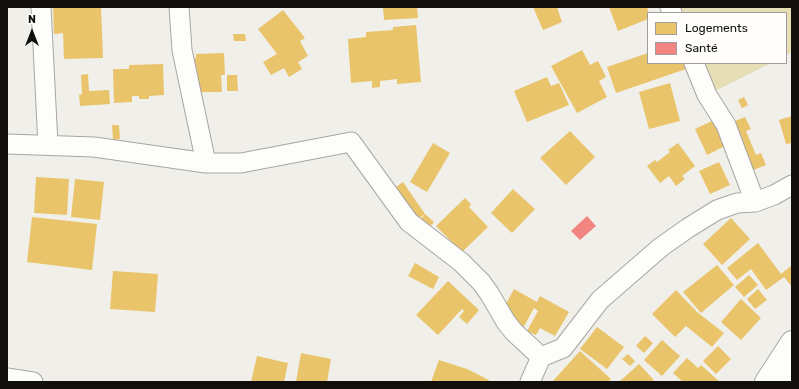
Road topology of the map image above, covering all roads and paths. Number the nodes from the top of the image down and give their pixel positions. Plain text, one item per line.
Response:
1 (41, 7) edge
2 (179, 7) edge
3 (694, 64) edge
4 (7, 144) edge
5 (48, 145) junction
6 (206, 163) junction
7 (792, 185) edge
8 (755, 202) junction
9 (792, 342) edge
10 (541, 357) junction
11 (792, 371) edge
12 (7, 378) edge
13 (33, 382) edge
14 (530, 382) edge
15 (766, 382) edge
16 (784, 382) edge

1 - 5 street
2 - 6 street
3 - 8 street
4 - 5 street
5 - 6 street
6 - 10 street
7 - 8 street
8 - 10 street
9 - 15 main road
10 - 14 street
11 - 16 main road
12 - 13 street

